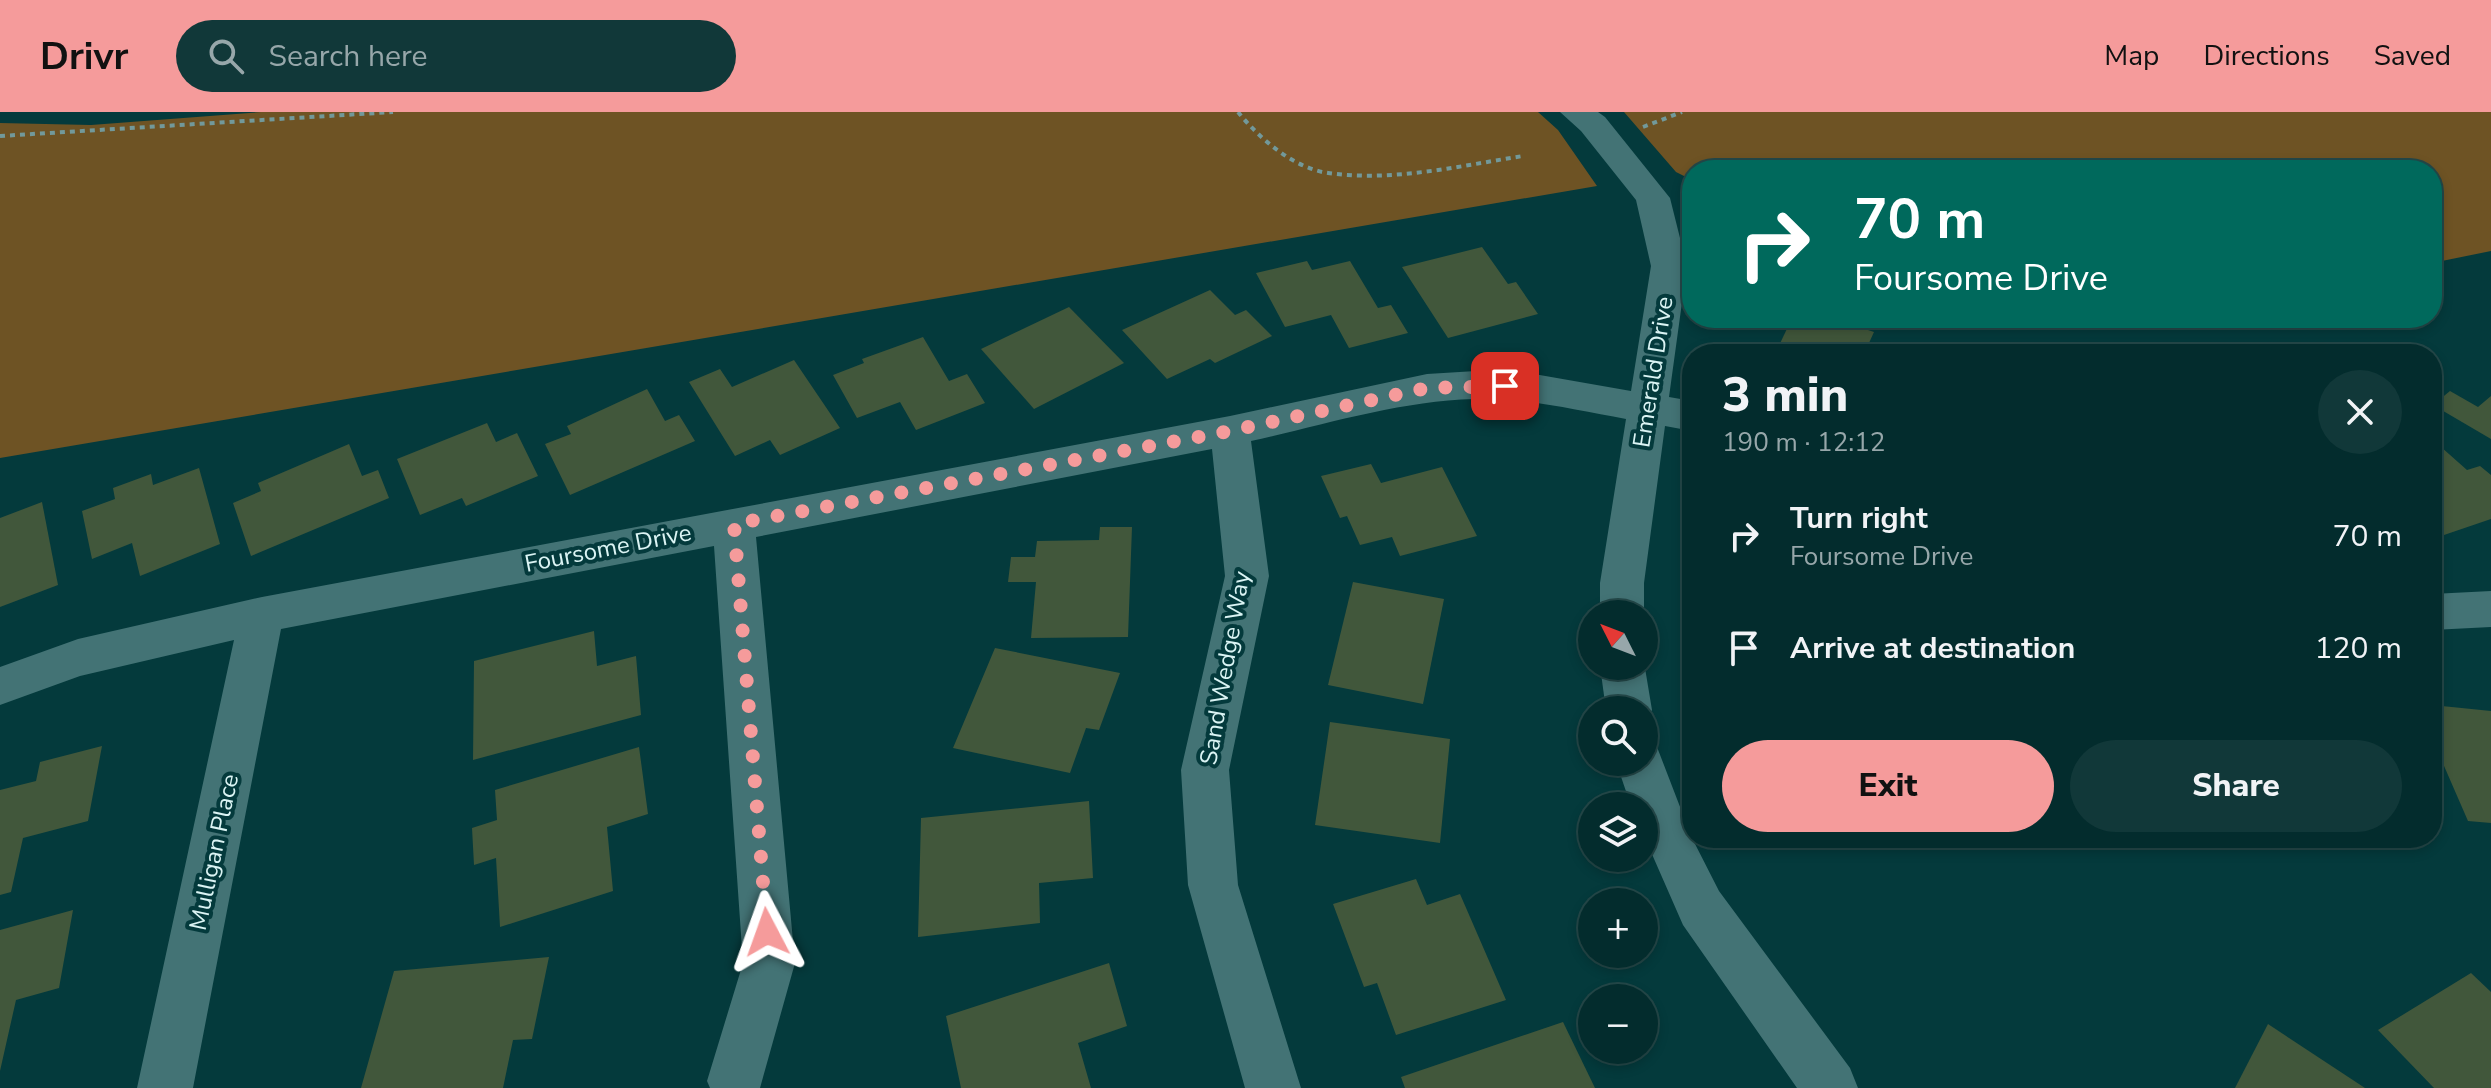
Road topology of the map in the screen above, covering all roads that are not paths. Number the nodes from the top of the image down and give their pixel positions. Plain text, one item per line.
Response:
1 (1576, 112) edge
2 (1647, 407) junction
3 (1682, 414) edge
4 (1230, 431) junction
5 (734, 524) junction
6 (1622, 600) edge
7 (2491, 609) edge
8 (2442, 611) edge
9 (262, 615) junction
10 (0, 686) edge
11 (1645, 776) edge
12 (735, 1081) dead end
13 (165, 1088) edge
14 (1273, 1088) edge
15 (1830, 1088) edge

1 - 2 street, Emerald Drive
2 - 3 street, Foursome Drive
2 - 4 street, Foursome Drive
2 - 6 street, Emerald Drive
4 - 5 street, Foursome Drive
4 - 14 street, Sand Wedge Way
5 - 9 street, Foursome Drive
5 - 12 street
7 - 8 street
9 - 10 street, Foursome Drive
9 - 13 street, Mulligan Place
11 - 15 street

